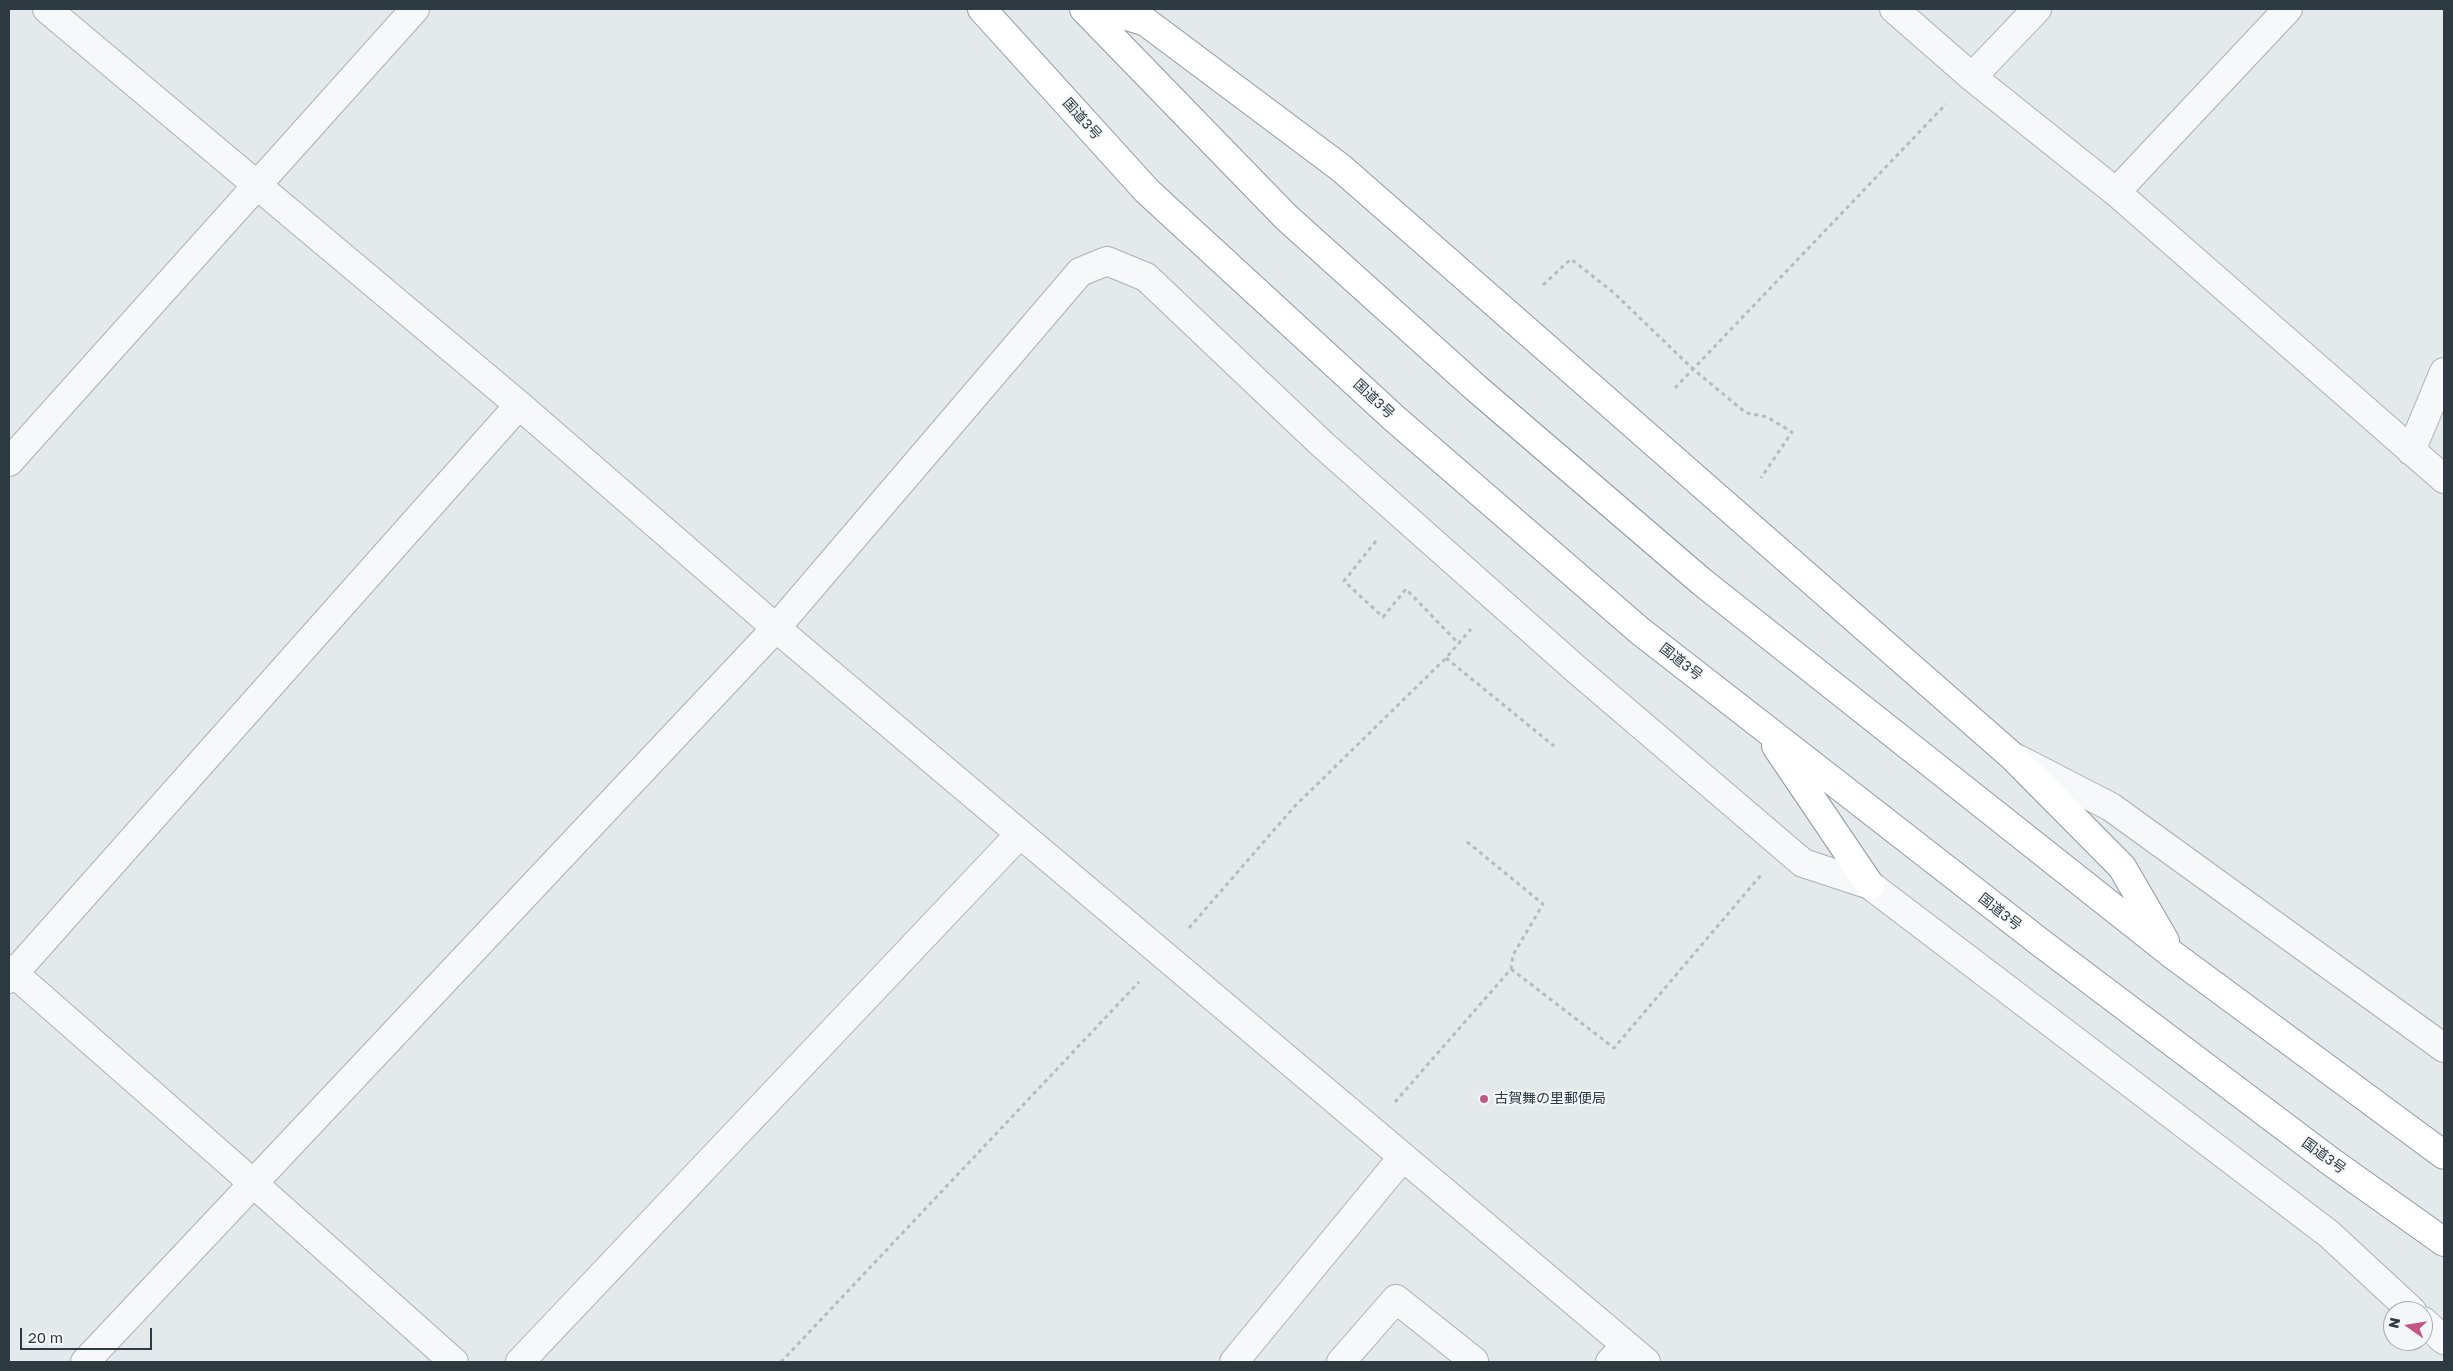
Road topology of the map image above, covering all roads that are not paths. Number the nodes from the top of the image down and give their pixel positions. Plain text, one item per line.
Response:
1 (47, 9) edge
2 (415, 9) edge
3 (982, 9) edge
4 (1084, 9) edge
5 (1104, 9) edge
6 (1894, 9) edge
7 (2037, 9) edge
8 (2288, 9) edge
9 (1972, 77) junction
10 (256, 185) junction
11 (2116, 192) junction
12 (2444, 372) edge
13 (519, 405) junction
14 (2411, 451) junction
15 (9, 462) edge
16 (2444, 479) edge
17 (776, 628) junction
18 (1762, 726) junction
19 (2012, 756) junction
20 (1020, 834) junction
21 (1870, 885) junction
22 (2173, 955) junction
23 (10, 974) edge
24 (2444, 1048) edge
25 (2444, 1156) edge
26 (1402, 1158) junction
27 (254, 1184) junction
28 (2444, 1242) edge
29 (2401, 1301) edge
30 (2433, 1330) edge
31 (2444, 1340) edge
32 (1627, 1357) edge
33 (85, 1362) edge
34 (454, 1362) edge
35 (520, 1362) edge
36 (1234, 1362) edge
37 (1341, 1362) edge
38 (1475, 1362) edge

1 - 10 street
2 - 10 street
3 - 18 highway, 国道3号
4 - 22 highway
5 - 19 highway
6 - 9 street
7 - 9 street
8 - 11 street
9 - 11 street
10 - 13 street
10 - 15 street
11 - 14 street
12 - 14 street
13 - 17 street
13 - 23 street
14 - 16 street
17 - 20 street
17 - 21 street
17 - 27 street
18 - 21 highway
18 - 28 highway, 国道3号
19 - 22 highway
19 - 24 street
20 - 26 street
20 - 35 street
21 - 29 street
22 - 25 highway
23 - 27 street
26 - 32 street
26 - 36 street
27 - 33 street
27 - 34 street
30 - 31 street
37 - 38 street

